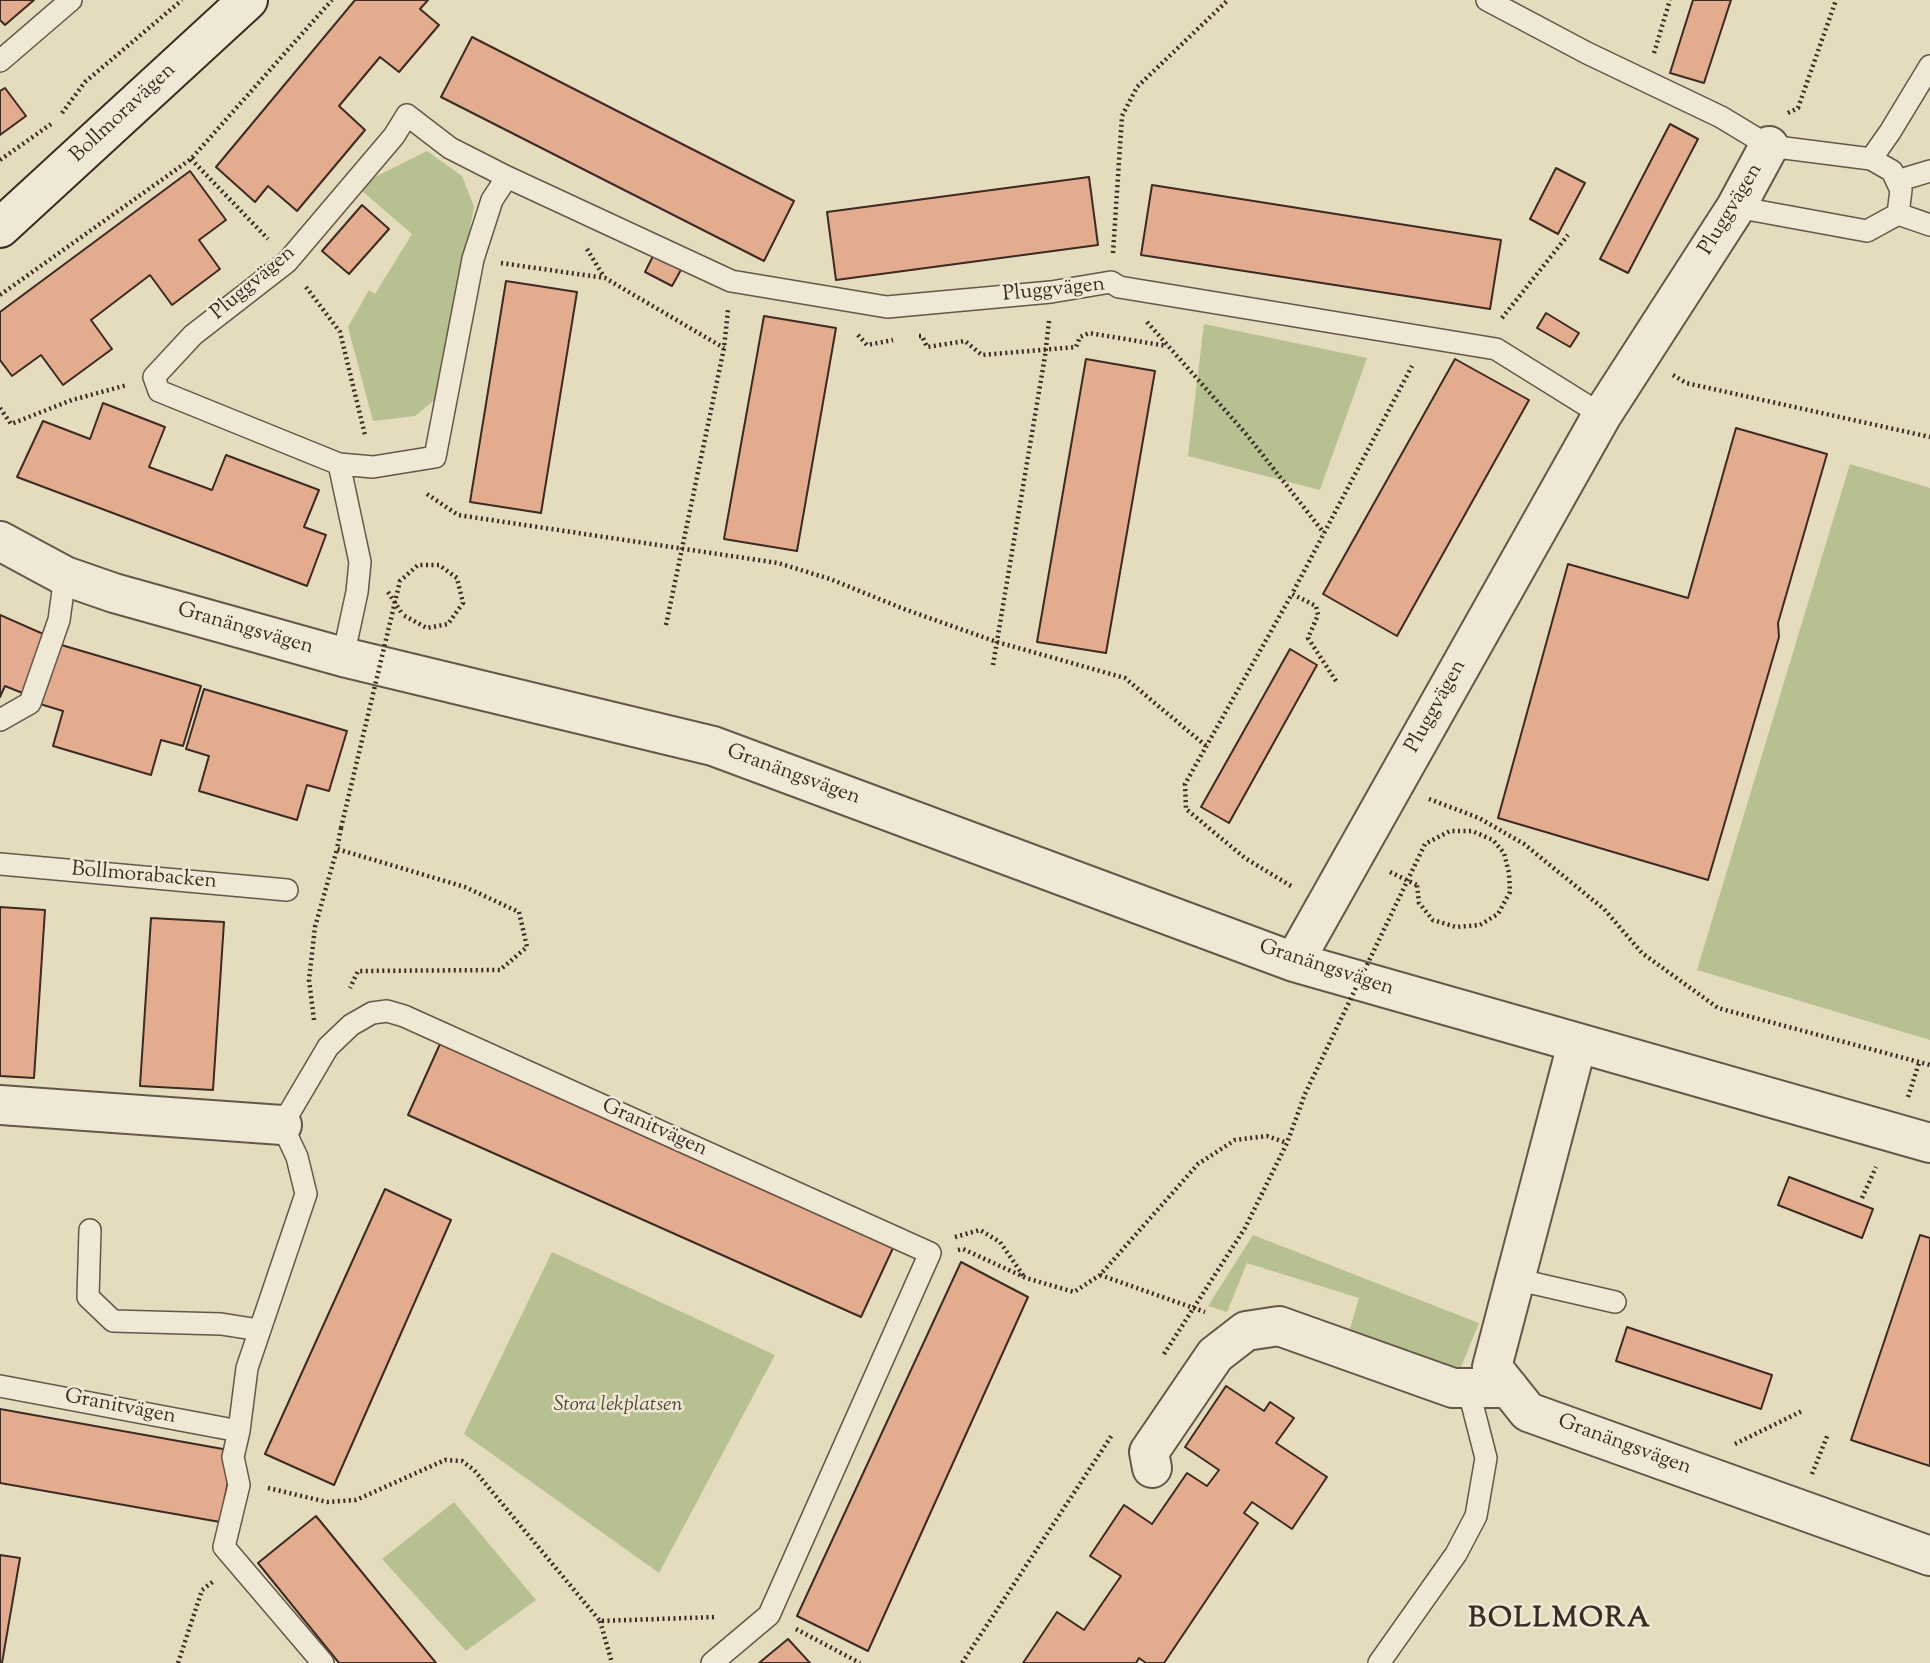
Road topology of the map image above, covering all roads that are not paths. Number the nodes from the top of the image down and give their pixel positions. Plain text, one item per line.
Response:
1 (71, 0) edge
2 (248, 0) edge
3 (1487, 0) edge
4 (0, 61) edge
5 (1930, 65) edge
6 (1759, 140) junction
7 (1871, 159) junction
8 (1930, 171) edge
9 (507, 177) junction
10 (1897, 181) junction
11 (1736, 207) junction
12 (1898, 214) junction
13 (1930, 225) edge
14 (0, 228) edge
15 (1602, 415) junction
16 (340, 464) junction
17 (0, 541) edge
18 (65, 576) junction
19 (343, 657) junction
20 (0, 720) edge
21 (0, 864) edge
22 (287, 890) dead end
23 (1294, 962) junction
24 (1577, 1044) junction
25 (0, 1105) edge
26 (282, 1125) junction
27 (1930, 1143) edge
28 (90, 1230) dead end
29 (1516, 1279) junction
30 (1615, 1302) dead end
31 (259, 1330) junction
32 (0, 1386) edge
33 (1468, 1388) junction
34 (1509, 1388) junction
35 (239, 1431) junction
36 (1152, 1468) dead end
37 (1930, 1556) edge
38 (323, 1663) edge
39 (712, 1663) edge
40 (1379, 1663) edge

1 - 4 lane
2 - 14 street, Bollmoravägen
3 - 6 lane
5 - 7 lane
6 - 7 lane
6 - 11 street, Pluggvägen
7 - 10 lane
8 - 10 lane
9 - 15 lane, Pluggvägen
9 - 16 lane
9 - 16 lane, Pluggvägen
10 - 12 lane
11 - 12 lane
11 - 15 street, Pluggvägen
12 - 13 lane
15 - 23 street, Pluggvägen
16 - 19 lane
17 - 18 street, Granängsvägen
18 - 19 street, Granängsvägen
18 - 20 lane
19 - 23 street, Granängsvägen
21 - 22 lane, Bollmorabacken
23 - 24 street, Granängsvägen
24 - 27 street, Granängsvägen
24 - 29 street, Granängsvägen
25 - 26 street
26 - 31 lane
26 - 39 lane, Granitvägen
28 - 31 lane
29 - 30 lane
29 - 34 street, Granängsvägen
31 - 35 lane
32 - 35 lane, Granitvägen
33 - 34 street
33 - 36 street
33 - 40 lane
34 - 37 street, Granängsvägen
35 - 38 lane

